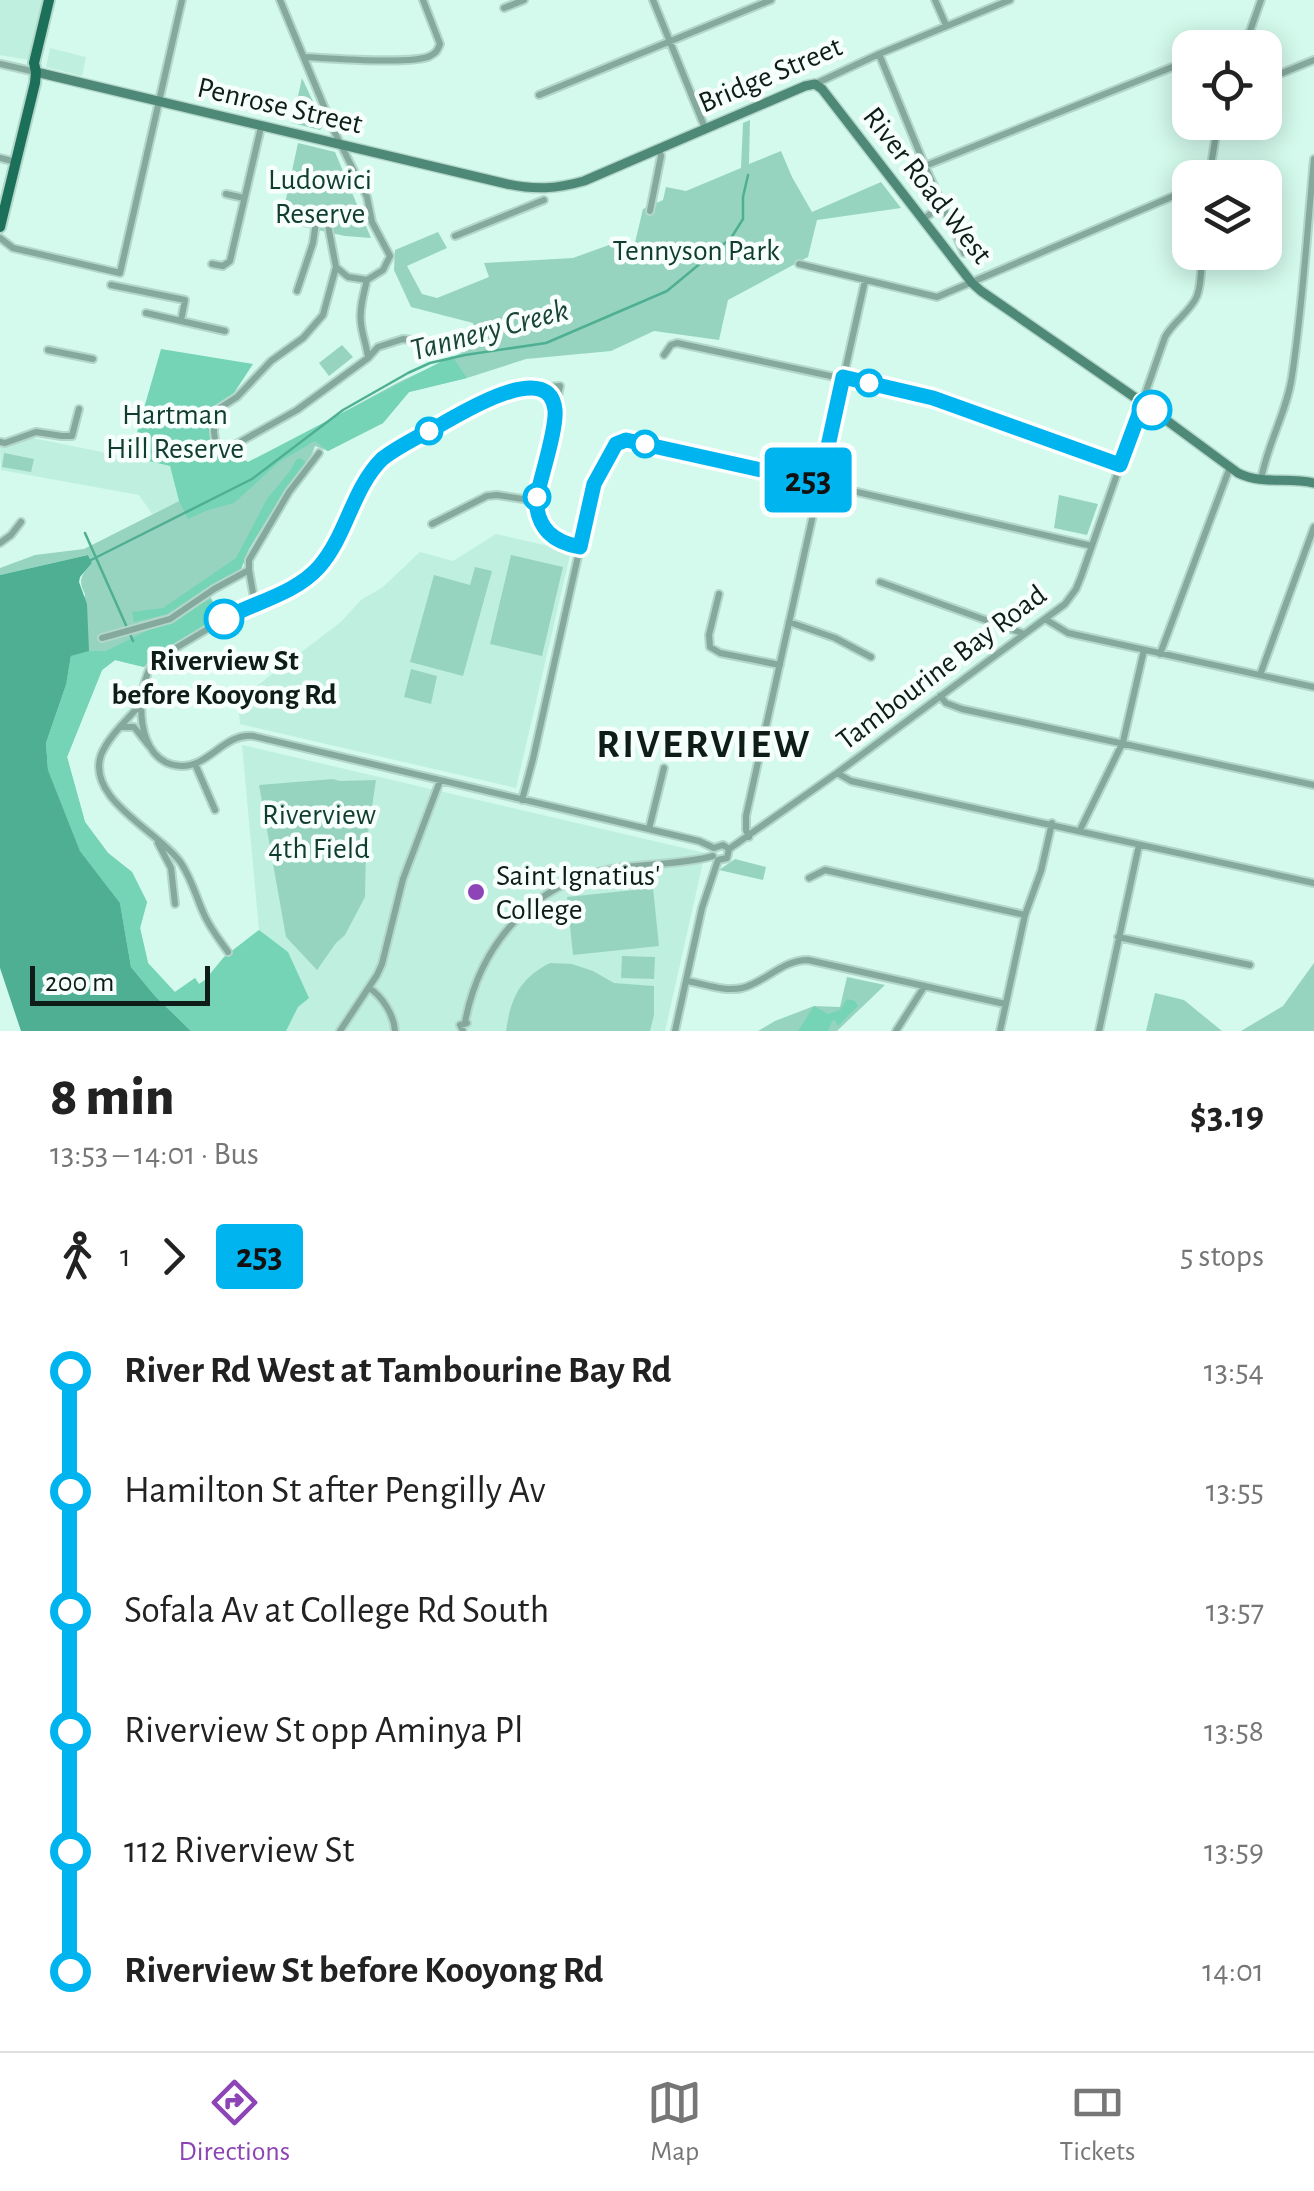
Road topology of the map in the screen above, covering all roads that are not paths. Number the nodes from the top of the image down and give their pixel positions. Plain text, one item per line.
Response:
1 (53, 0) edge
2 (182, 0) edge
3 (280, 0) edge
4 (423, 0) edge
5 (524, 0) edge
6 (652, 0) edge
7 (771, 0) edge
8 (935, 0) edge
9 (1010, 0) edge
10 (1260, 0) edge
11 (504, 8) dead end
12 (946, 26) junction
13 (1250, 30) edge
14 (670, 42) junction
15 (879, 54) junction
16 (304, 57) junction
17 (1314, 60) edge
18 (0, 64) edge
19 (1172, 67) edge
20 (36, 72) junction
21 (1282, 73) edge
22 (815, 84) junction
23 (539, 95) dead end
24 (160, 102) junction
25 (261, 126) junction
26 (706, 129) junction
27 (342, 145) junction
28 (659, 149) junction
29 (0, 158) edge
30 (1314, 160) edge
31 (16, 162) junction
32 (925, 166) junction
33 (548, 189) joint
34 (226, 194) dead end
35 (1172, 197) edge
36 (244, 198) junction
37 (544, 200) dead end
38 (943, 206) junction
39 (650, 211) dead end
40 (923, 219) junction
41 (0, 227) edge
42 (455, 236) dead end
43 (0, 238) edge
44 (964, 253) dead end
45 (212, 264) dead end
46 (799, 264) dead end
47 (336, 267) junction
48 (1200, 270) edge
49 (367, 280) junction
50 (865, 281) junction
51 (972, 283) junction
52 (111, 285) dead end
53 (297, 291) dead end
54 (146, 314) dead end
55 (181, 321) junction
56 (225, 331) dead end
57 (420, 341) dead end
58 (48, 350) dead end
59 (664, 355) dead end
60 (368, 358) junction
61 (93, 359) dead end
62 (569, 376) dead end
63 (843, 377) junction
64 (560, 386) junction
65 (532, 388) junction
66 (1143, 403) junction
67 (79, 410) dead end
68 (555, 411) junction
69 (0, 442) edge
70 (319, 453) dead end
71 (1120, 465) junction
72 (1230, 467) junction
73 (1261, 480) junction
74 (820, 483) junction
75 (1314, 483) edge
76 (536, 501) junction
77 (22, 522) dead end
78 (432, 524) dead end
79 (1314, 528) edge
80 (0, 543) edge
81 (1092, 546) junction
82 (580, 547) junction
83 (248, 570) junction
84 (880, 582) dead end
85 (719, 594) dead end
86 (256, 604) junction
87 (1045, 619) junction
88 (790, 622) junction
89 (1023, 633) junction
90 (102, 638) dead end
91 (1144, 650) junction
92 (1160, 654) junction
93 (872, 657) dead end
94 (780, 665) junction
95 (1260, 675) junction
96 (1314, 687) edge
97 (940, 696) junction
98 (140, 705) junction
99 (120, 727) junction
100 (1123, 742) junction
101 (154, 750) junction
102 (195, 764) junction
103 (664, 768) dead end
104 (837, 773) junction
105 (440, 780) junction
106 (1314, 785) edge
107 (522, 800) junction
108 (215, 810) dead end
109 (1052, 824) junction
110 (649, 830) junction
111 (1080, 830) junction
112 (750, 836) junction
113 (155, 838) junction
114 (1138, 845) junction
115 (729, 849) junction
116 (715, 854) junction
117 (809, 878) dead end
118 (1314, 883) edge
119 (175, 904) dead end
120 (1025, 915) junction
121 (1118, 937) junction
122 (228, 952) dead end
123 (1250, 965) dead end
124 (687, 981) junction
125 (924, 986) junction
126 (369, 988) junction
127 (1006, 1004) junction
128 (465, 1028) edge
129 (340, 1031) edge
130 (395, 1031) edge
131 (675, 1031) edge
132 (896, 1031) edge
133 (1000, 1031) edge
134 (1098, 1031) edge

1 - 20 main road
2 - 24 street
3 - 16 street
4 - 16 street
5 - 11 street
6 - 14 street
7 - 14 street
8 - 12 street
9 - 12 street, Bridge Street
10 - 13 street
12 - 15 street, Bridge Street
14 - 23 street
14 - 26 street
15 - 22 street, Bridge Street
15 - 32 street
16 - 27 street
17 - 21 street
18 - 20 street, Penrose Street
19 - 32 street
20 - 24 main road, Penrose Street
20 - 31 main road
22 - 26 main road, Bridge Street
22 - 40 main road, River Road West
24 - 25 main road, Penrose Street
24 - 43 street
25 - 27 main road, Penrose Street
25 - 36 street
26 - 28 main road, Bridge Street
27 - 33 main road, Penrose Street
27 - 49 street
28 - 33 main road, Bridge Street
28 - 39 street
29 - 31 street
30 - 73 street
31 - 41 main road
32 - 38 street
34 - 36 street
35 - 51 street
36 - 45 street
37 - 42 street
38 - 40 street
38 - 44 street
40 - 51 main road, River Road West
46 - 50 street
47 - 49 street
47 - 53 street
47 - 60 street
48 - 66 street, Tambourine Bay Road
49 - 60 street
50 - 51 street
50 - 63 street
51 - 66 main road, River Road West
52 - 55 street
54 - 55 street
55 - 56 street
57 - 60 street
58 - 61 street
59 - 63 street
62 - 64 street
63 - 71 street
63 - 74 street
64 - 65 street
64 - 68 street
65 - 68 street
65 - 86 street
66 - 71 street, Tambourine Bay Road
66 - 72 main road, River Road West
67 - 69 street
68 - 76 street
70 - 83 street
71 - 81 street, Tambourine Bay Road
72 - 73 main road, River Road West
72 - 92 street
73 - 75 main road, River Road West
74 - 81 street
74 - 82 street
74 - 88 street
76 - 78 street
76 - 82 street
77 - 80 street
79 - 95 street
81 - 87 street, Tambourine Bay Road
82 - 107 street
83 - 86 street
83 - 90 street
84 - 89 street
85 - 94 street
86 - 98 street
87 - 89 street, Tambourine Bay Road
87 - 91 street
88 - 93 street
88 - 94 street
89 - 97 street, Tambourine Bay Road
91 - 92 street
91 - 100 street
92 - 95 street
94 - 112 street
95 - 96 street
97 - 100 street
97 - 104 street, Tambourine Bay Road
98 - 99 street
98 - 101 street
99 - 101 street
99 - 113 street
100 - 106 street
100 - 111 street
101 - 102 street
102 - 105 street
102 - 108 street
103 - 110 street
104 - 109 street
104 - 112 street, Tambourine Bay Road
105 - 107 street
105 - 126 street
107 - 110 street
109 - 111 street
109 - 120 street
110 - 116 street
111 - 114 street
112 - 115 street, Tambourine Bay Road
113 - 119 street
113 - 122 street
114 - 118 street
114 - 121 street
115 - 116 street
115 - 116 street, Tambourine Bay Road
116 - 124 street
116 - 128 street
117 - 120 street
120 - 127 street
121 - 123 street
121 - 134 street
124 - 125 street
124 - 131 street
125 - 127 street
125 - 132 street
126 - 129 street
126 - 130 street
127 - 133 street

